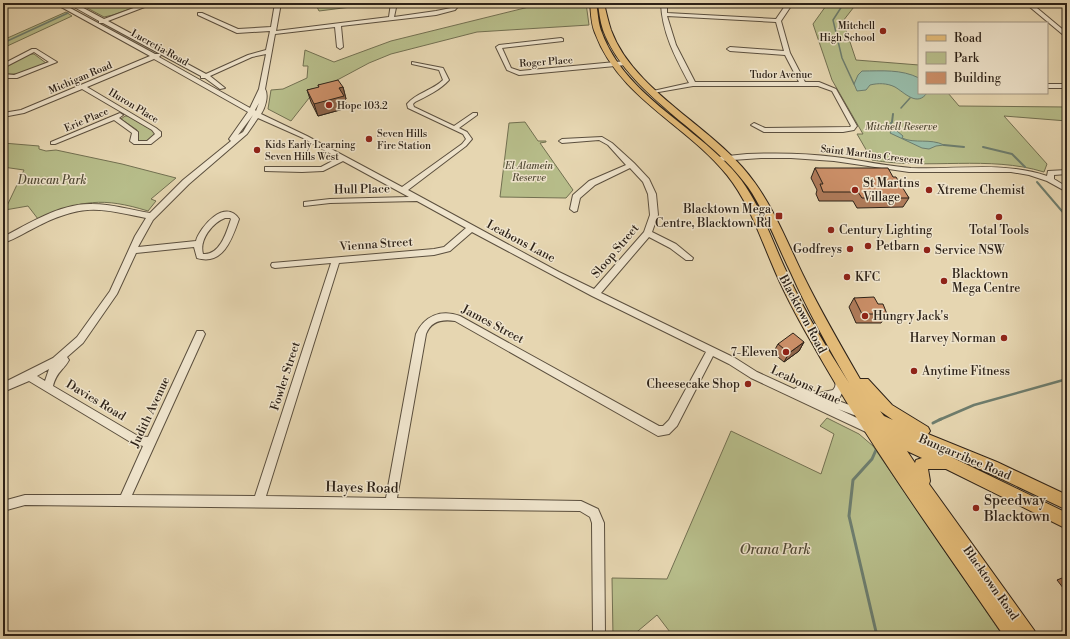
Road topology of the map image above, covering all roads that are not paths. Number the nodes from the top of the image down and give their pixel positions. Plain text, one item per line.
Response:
1 (57, 3) edge
2 (70, 3) edge
3 (152, 3) edge
4 (278, 3) edge
5 (394, 3) edge
6 (458, 3) edge
7 (593, 3) edge
8 (601, 3) edge
9 (664, 3) edge
10 (790, 3) edge
11 (1028, 3) edge
12 (200, 14) dead end
13 (664, 14) junction
14 (391, 19) junction
15 (105, 20) junction
16 (778, 21) junction
17 (96, 24) junction
18 (338, 26) junction
19 (273, 31) junction
20 (1067, 36) edge
21 (561, 40) dead end
22 (340, 47) dead end
23 (730, 49) dead end
24 (270, 51) junction
25 (162, 53) junction
26 (787, 53) junction
27 (155, 56) junction
28 (414, 63) dead end
29 (626, 63) junction
30 (614, 65) junction
31 (3, 66) edge
32 (3, 76) edge
33 (206, 76) junction
34 (198, 80) junction
35 (693, 84) junction
36 (803, 84) junction
37 (1048, 86) edge
38 (1067, 86) edge
39 (83, 87) junction
40 (262, 89) junction
41 (655, 92) junction
42 (258, 97) junction
43 (245, 100) junction
44 (256, 111) junction
45 (126, 112) junction
46 (475, 114) dead end
47 (3, 115) edge
48 (115, 118) junction
49 (273, 123) junction
50 (754, 125) dead end
51 (455, 128) junction
52 (248, 130) junction
53 (302, 136) junction
54 (562, 141) dead end
55 (53, 143) dead end
56 (224, 150) junction
57 (342, 158) junction
58 (724, 159) junction
59 (631, 165) junction
60 (268, 169) dead end
61 (1067, 172) edge
62 (1050, 180) junction
63 (400, 189) junction
64 (1067, 190) edge
65 (417, 199) junction
66 (307, 204) dead end
67 (574, 209) dead end
68 (149, 219) junction
69 (471, 228) junction
70 (648, 234) junction
71 (3, 240) edge
72 (199, 244) junction
73 (133, 250) junction
74 (689, 258) dead end
75 (336, 260) junction
76 (275, 265) dead end
77 (594, 294) junction
78 (200, 334) dead end
79 (73, 347) junction
80 (711, 350) junction
81 (836, 350) junction
82 (732, 361) junction
83 (29, 376) junction
84 (840, 379) junction
85 (48, 387) junction
86 (3, 388) edge
87 (817, 397) junction
88 (862, 414) junction
89 (876, 425) junction
90 (890, 437) junction
91 (150, 442) junction
92 (992, 467) junction
93 (963, 469) junction
94 (124, 500) junction
95 (259, 500) junction
96 (391, 503) junction
97 (1067, 503) edge
98 (936, 504) junction
99 (3, 506) edge
100 (1067, 521) edge
101 (600, 636) edge
102 (1014, 636) edge
103 (1028, 636) edge

1 - 17 street, Lucretia Road
2 - 15 street, Lucretia Road
3 - 15 street
4 - 19 street
5 - 14 street
6 - 14 street
7 - 30 main road, Blacktown Road
8 - 29 main road, Blacktown Road
9 - 13 street
10 - 16 street
11 - 20 street
12 - 19 street
13 - 16 street
13 - 35 street
14 - 18 street
15 - 17 street
15 - 25 street, Lucretia Road
16 - 26 street
17 - 27 street, Lucretia Road
18 - 19 street
18 - 22 street
19 - 24 street
21 - 30 street, Roger Place
23 - 26 street
24 - 33 street
24 - 40 street
25 - 27 street, Michigan Road
25 - 33 street, Lucretia Road
26 - 36 street
27 - 34 street, Lucretia Road
27 - 39 street, Michigan Road
28 - 51 street
29 - 30 street, Roger Place
29 - 41 main road, Blacktown Road
30 - 58 main road, Blacktown Road
31 - 32 street
33 - 34 street
33 - 43 street, Lucretia Road
34 - 44 street, Lucretia Road
35 - 36 street, Tudor Avenue
35 - 41 street, Tudor Avenue
36 - 50 street, Tudor Avenue
37 - 38 street
39 - 45 street, Huron Place
39 - 47 street, Michigan Road
40 - 42 street
40 - 44 street
41 - 58 main road, Blacktown Road
42 - 43 street
42 - 44 street
43 - 44 street, Lucretia Road
44 - 49 street, Leabons Lane
44 - 52 street
44 - 53 street, Leabons Lane
44 - 56 street
45 - 48 street, Erie Place
45 - 48 street, Huron Place
46 - 51 street
48 - 55 street, Erie Place
49 - 52 street
49 - 53 street, Leabons Lane
51 - 63 street
52 - 56 street
53 - 57 street, Leabons Lane
54 - 59 street, Sloop Street
56 - 68 street
57 - 60 street
57 - 63 street, Leabons Lane
58 - 62 street, Saint Martins Crescent
58 - 81 main road, Blacktown Road
58 - 84 main road, Blacktown Road
59 - 67 street
59 - 70 street, Sloop Street
61 - 62 street
62 - 64 street, Saint Martins Crescent
63 - 65 street, Leabons Lane
65 - 66 street, Hull Place
65 - 69 street, Leabons Lane
68 - 71 street
68 - 73 street
69 - 75 street, Vienna Street
69 - 77 street, Leabons Lane
70 - 74 street
70 - 77 street, Sloop Street
72 - 72 street
72 - 73 street
73 - 79 street
75 - 76 street, Vienna Street
75 - 95 street, Fowler Street
77 - 80 street, Leabons Lane
78 - 91 street, Judith Avenue
79 - 83 street
79 - 85 street
80 - 82 street, Leabons Lane
80 - 96 street, James Street
81 - 89 main road, Blacktown Road
81 - 92 main road
82 - 87 street, Leabons Lane
82 - 89 street, Leabons Lane
83 - 85 street, Davies Road
83 - 86 street
84 - 87 street
84 - 88 main road, Blacktown Road
85 - 91 street, Davies Road
87 - 88 street, Leabons Lane
88 - 89 main road, Blacktown Road
89 - 90 main road, Bungarribee Road
89 - 92 main road, Bungarribee Road
89 - 102 main road, Blacktown Road
90 - 93 main road, Bungarribee Road
90 - 98 main road, Blacktown Road
91 - 94 street, Judith Avenue
92 - 97 main road, Bungarribee Road
93 - 98 main road
93 - 100 main road, Bungarribee Road
94 - 95 street, Hayes Road
94 - 99 street, Hayes Road
95 - 96 street, Hayes Road
96 - 101 street, Hayes Road
98 - 103 main road, Blacktown Road

